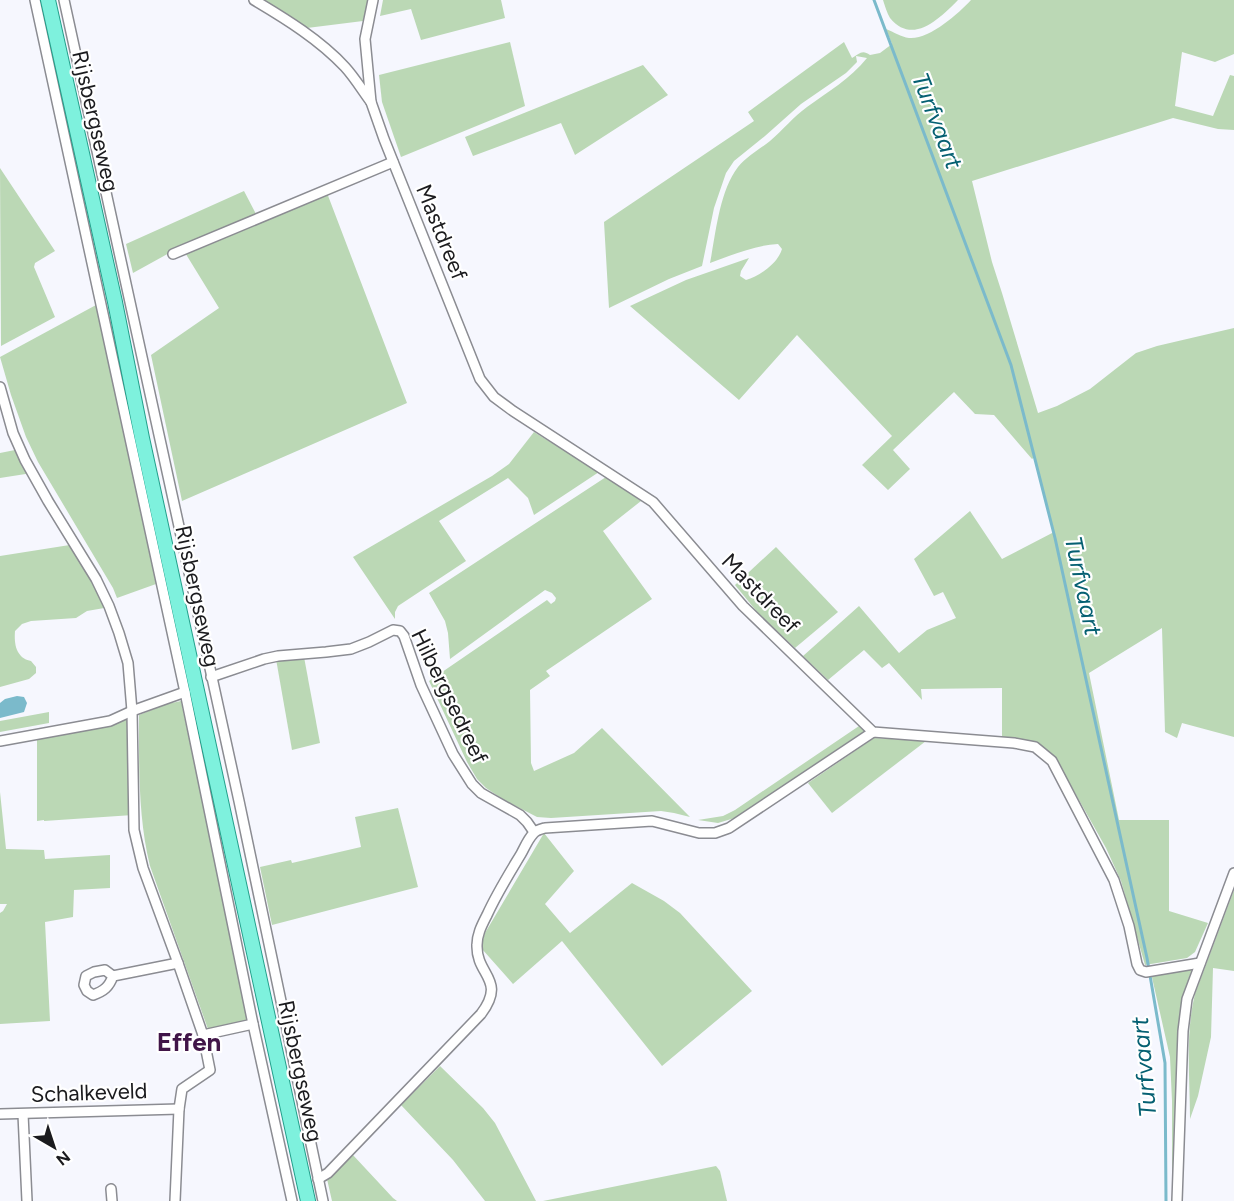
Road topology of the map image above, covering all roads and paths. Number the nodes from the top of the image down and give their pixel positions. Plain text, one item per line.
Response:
1 (35, 0) edge
2 (48, 0) edge
3 (64, 0) edge
4 (254, 0) edge
5 (373, 0) edge
6 (371, 102) junction
7 (393, 162) junction
8 (173, 254) dead end
9 (0, 387) edge
10 (212, 677) junction
11 (185, 692) junction
12 (132, 711) junction
13 (873, 732) junction
14 (0, 741) edge
15 (534, 832) junction
16 (1234, 873) edge
17 (178, 963) junction
18 (1200, 963) junction
19 (113, 976) dead end
20 (253, 1024) junction
21 (203, 1035) junction
22 (179, 1109) junction
23 (0, 1114) edge
24 (23, 1114) junction
25 (318, 1179) junction
26 (111, 1189) dead end
27 (27, 1201) edge
28 (112, 1201) edge
29 (175, 1201) edge
30 (292, 1201) edge
31 (308, 1201) edge
32 (323, 1201) edge
33 (1177, 1201) edge

1 - 11 street, Rijsbergseweg
2 - 31 main road, Rijsbergseweg
3 - 10 street, Rijsbergseweg
4 - 6 street, Mastdreef
5 - 6 street, Mastdreef
6 - 7 street, Mastdreef
7 - 8 street
7 - 13 street, Mastdreef
9 - 12 street
10 - 15 street, Hilbergsedreef
10 - 25 street, Rijsbergseweg
11 - 12 street
11 - 20 street, Rijsbergseweg
12 - 14 street
12 - 17 street
13 - 15 street
13 - 18 street
15 - 25 street
16 - 18 street
17 - 19 street
17 - 21 street
18 - 33 street
20 - 21 street
20 - 30 street, Rijsbergseweg
21 - 22 street
22 - 24 street, Schalkeveld
22 - 29 street
23 - 24 street, Schalkeveld
24 - 27 street
25 - 32 street, Rijsbergseweg
26 - 28 street

